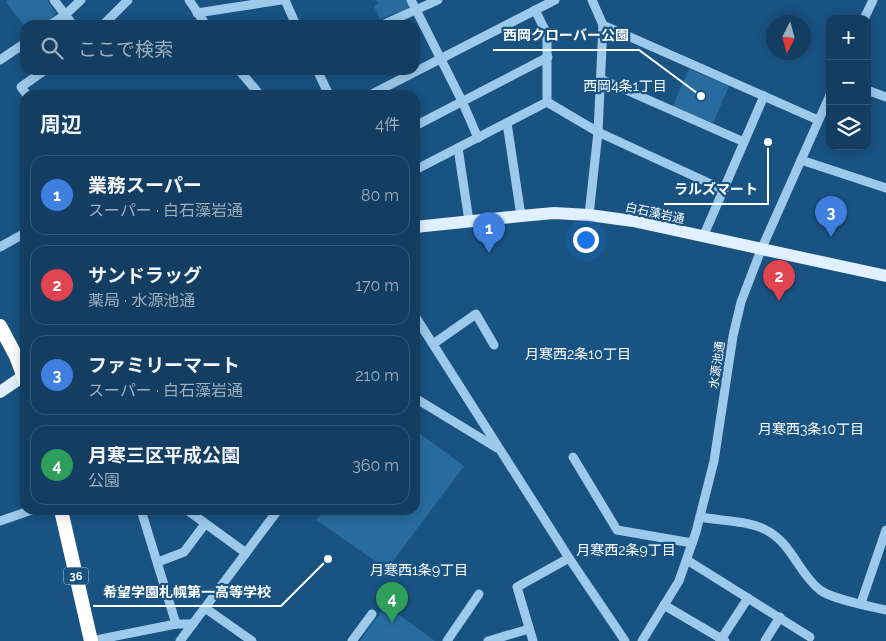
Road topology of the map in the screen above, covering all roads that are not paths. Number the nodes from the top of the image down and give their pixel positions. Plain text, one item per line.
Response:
1 (54, 0) edge
2 (81, 0) edge
3 (128, 0) edge
4 (189, 0) edge
5 (281, 0) edge
6 (285, 0) edge
7 (411, 0) edge
8 (438, 0) edge
9 (554, 0) edge
10 (592, 0) edge
11 (872, 0) edge
12 (535, 10) junction
13 (416, 11) junction
14 (197, 13) junction
15 (66, 15) junction
16 (866, 15) edge
17 (58, 20) edge
18 (70, 20) edge
19 (108, 20) edge
20 (202, 20) edge
21 (294, 20) edge
22 (394, 20) edge
23 (603, 25) junction
24 (20, 46) edge
25 (548, 57) junction
26 (440, 59) junction
27 (0, 60) edge
28 (420, 69) edge
29 (38, 75) edge
30 (243, 75) edge
31 (319, 75) edge
32 (409, 75) edge
33 (601, 79) junction
34 (23, 90) edge
35 (256, 90) edge
36 (327, 90) edge
37 (380, 90) edge
38 (871, 91) edge
39 (764, 96) junction
40 (886, 97) edge
41 (462, 101) junction
42 (547, 102) junction
43 (826, 103) edge
44 (818, 120) junction
45 (420, 123) edge
46 (507, 123) junction
47 (598, 132) junction
48 (478, 138) junction
49 (744, 142) junction
50 (458, 148) junction
51 (801, 160) junction
52 (420, 167) edge
53 (886, 188) edge
54 (724, 190) junction
55 (589, 215) junction
56 (520, 216) junction
57 (469, 221) junction
58 (420, 227) edge
59 (20, 236) edge
60 (703, 237) junction
61 (0, 247) edge
62 (761, 250) junction
63 (886, 276) edge
64 (0, 326) edge
65 (420, 327) edge
66 (433, 344) junction
67 (494, 345) dead end
68 (20, 366) edge
69 (20, 380) edge
70 (0, 392) edge
71 (420, 401) edge
72 (500, 450) junction
73 (573, 457) dead end
74 (20, 514) edge
75 (61, 515) edge
76 (143, 515) edge
77 (193, 515) edge
78 (274, 515) edge
79 (700, 517) junction
80 (0, 521) edge
81 (205, 524) junction
82 (886, 530) edge
83 (692, 544) junction
84 (246, 553) junction
85 (569, 558) junction
86 (687, 560) junction
87 (158, 562) junction
88 (479, 594) dead end
89 (748, 598) junction
90 (861, 603) junction
91 (664, 605) junction
92 (205, 608) junction
93 (886, 610) edge
94 (372, 614) dead end
95 (780, 617) junction
96 (176, 624) junction
97 (193, 624) junction
98 (529, 629) junction
99 (810, 637) dead end
100 (722, 640) edge
101 (91, 641) edge
102 (180, 641) edge
103 (252, 641) edge
104 (352, 641) edge
105 (447, 641) edge
106 (488, 641) edge
107 (533, 641) edge
108 (625, 641) edge
109 (642, 641) edge
110 (765, 641) edge

1 - 15 street
2 - 15 street
3 - 19 street
4 - 14 street
5 - 14 street
6 - 21 street
7 - 13 street
8 - 13 street
9 - 12 street
10 - 23 street
11 - 16 street
12 - 25 street
12 - 26 street
13 - 22 street
13 - 26 street
14 - 20 street
15 - 17 street
15 - 18 street
23 - 33 street
23 - 39 street
24 - 27 street
25 - 41 street
25 - 42 street
26 - 28 street
26 - 41 street
29 - 34 street
30 - 35 street
31 - 36 street
32 - 37 street
33 - 47 street
33 - 49 street
38 - 40 street
39 - 44 street
39 - 49 street
41 - 45 street
41 - 48 street
42 - 46 street
42 - 47 street
43 - 44 street, 水源池通
44 - 51 street, 水源池通
46 - 48 street
46 - 56 street
47 - 54 street
47 - 55 street
48 - 50 street
49 - 54 street
50 - 52 street
50 - 57 street
51 - 53 street
51 - 62 street, 水源池通
54 - 60 street
55 - 56 main road, 白石藻岩通
55 - 60 main road, 白石藻岩通
56 - 57 main road, 白石藻岩通
57 - 58 main road, 白石藻岩通
59 - 61 street
60 - 62 main road, 白石藻岩通
62 - 63 main road, 白石藻岩通
62 - 79 street, 水源池通
64 - 68 highway
65 - 66 street
66 - 67 street
66 - 72 street
69 - 70 main road
71 - 72 street
72 - 85 street
73 - 83 street
74 - 80 street
75 - 101 highway, 36
76 - 87 street
77 - 81 street
78 - 84 street
79 - 83 street, 水源池通
79 - 90 street
81 - 84 street
81 - 87 street
82 - 90 street
83 - 86 street, 水源池通
84 - 92 street
85 - 98 street
85 - 108 street
86 - 89 street
86 - 91 street, 水源池通
87 - 96 street
88 - 105 street
89 - 95 street
89 - 100 street
90 - 93 street
91 - 100 street
91 - 109 street, 水源池通
92 - 97 street
92 - 103 street
94 - 104 street
95 - 99 street
95 - 110 street
96 - 97 street
96 - 101 street
97 - 102 street
98 - 106 street
98 - 107 street

